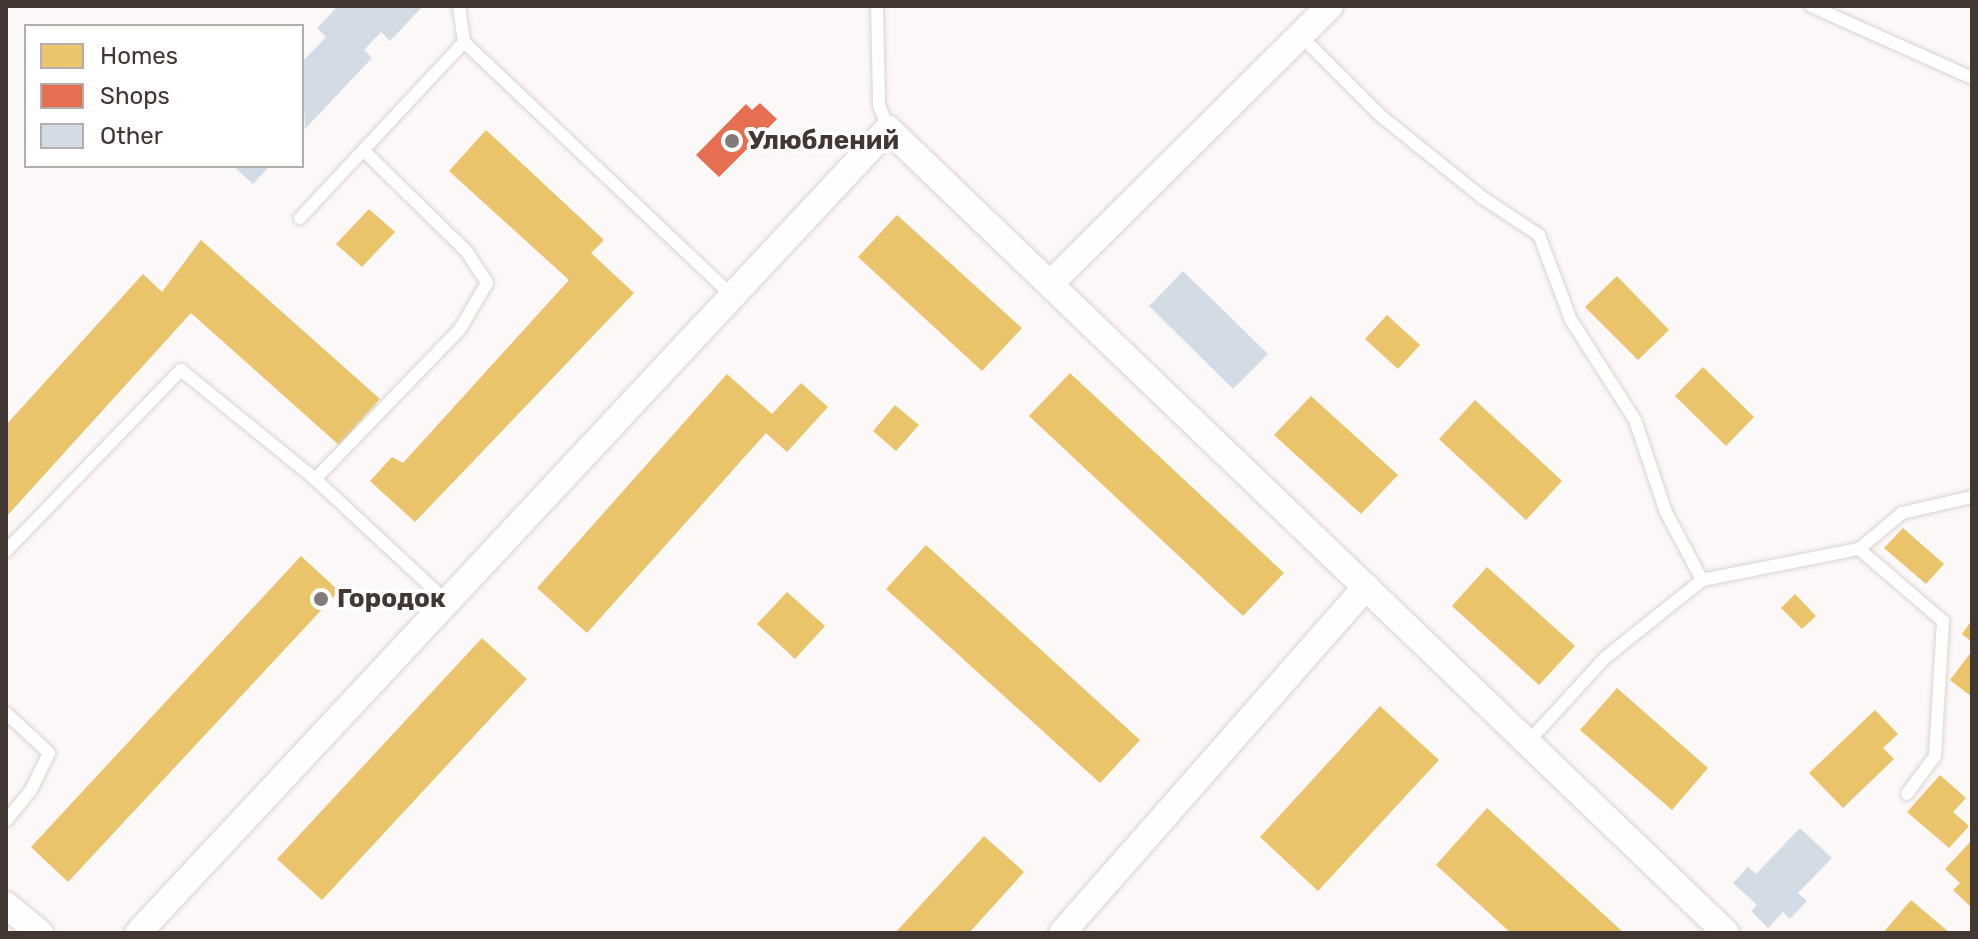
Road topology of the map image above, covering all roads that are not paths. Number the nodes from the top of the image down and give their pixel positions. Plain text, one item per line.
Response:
1 (459, 6) edge
2 (877, 6) edge
3 (1330, 6) edge
4 (1811, 6) edge
5 (1301, 36) junction
6 (464, 42) junction
7 (1972, 78) edge
8 (888, 129) junction
9 (366, 153) junction
10 (300, 218) dead end
11 (1051, 283) junction
12 (732, 295) junction
13 (315, 479) junction
14 (1972, 497) edge
15 (1859, 549) junction
16 (6, 551) edge
17 (1702, 580) junction
18 (1366, 587) junction
19 (445, 600) junction
20 (6, 713) edge
21 (1528, 742) junction
22 (1907, 794) dead end
23 (6, 821) edge
24 (6, 905) edge
25 (39, 933) edge
26 (138, 933) edge
27 (1062, 933) edge
28 (1726, 933) edge

1 - 6 lane
2 - 8 lane
3 - 5 street
4 - 7 lane
5 - 11 street
5 - 17 lane
6 - 9 lane
6 - 12 lane
8 - 11 street
8 - 12 street
9 - 10 lane
9 - 13 lane
11 - 18 street
12 - 19 street
13 - 16 lane
13 - 19 lane
14 - 15 lane
15 - 17 lane
15 - 22 lane
17 - 21 lane
18 - 21 street
18 - 27 street
19 - 26 street
20 - 23 lane
21 - 28 street
24 - 25 street

